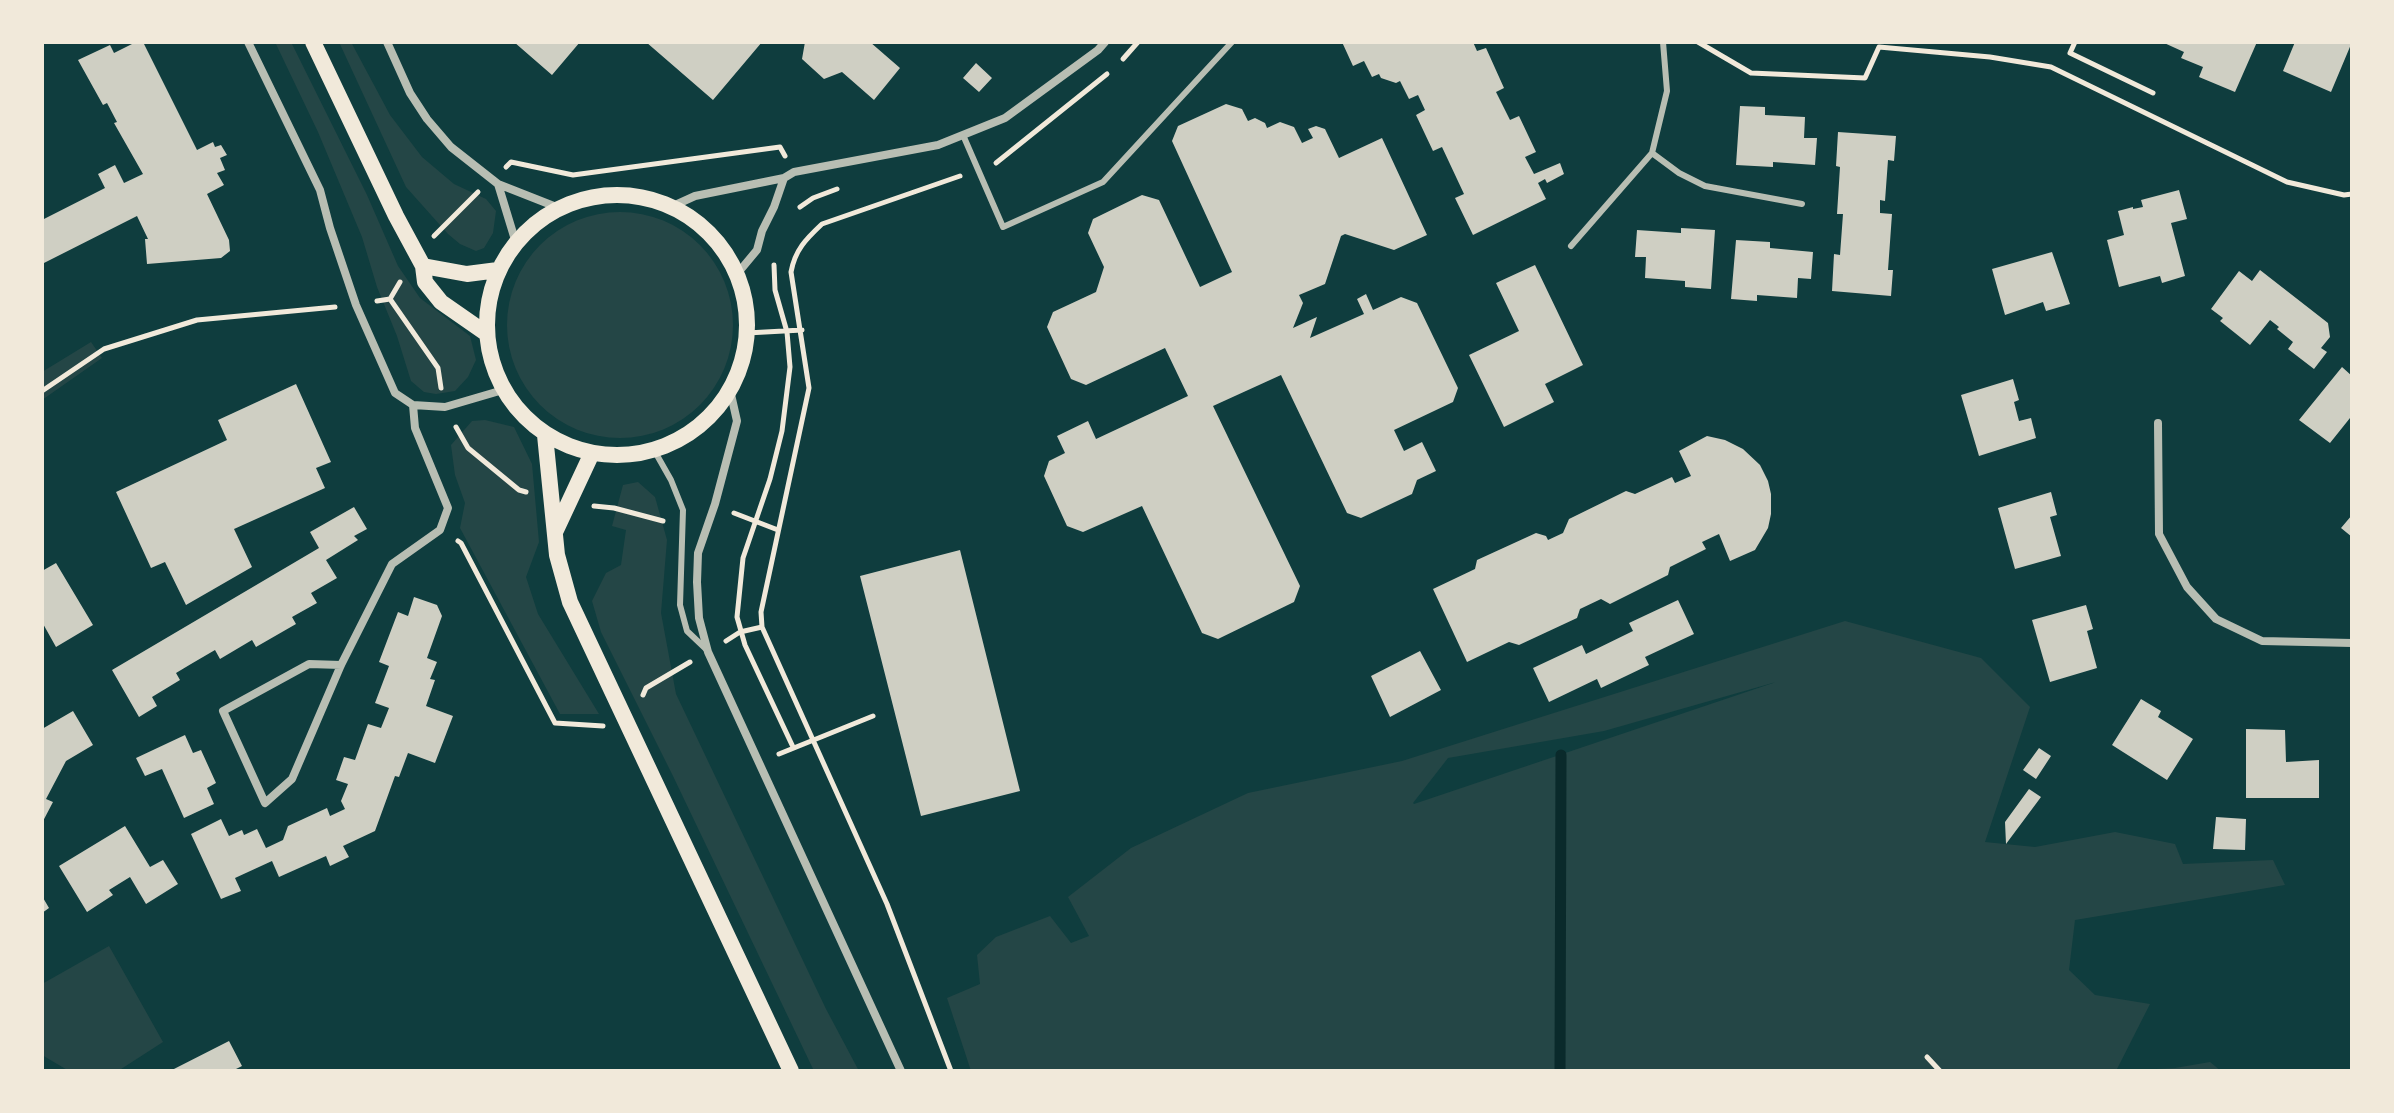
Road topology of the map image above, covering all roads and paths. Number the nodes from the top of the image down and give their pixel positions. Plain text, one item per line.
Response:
1 (248, 42) edge
2 (313, 42) edge
3 (387, 42) edge
4 (1105, 42) edge
5 (1138, 42) edge
6 (1232, 42) edge
7 (1663, 42) edge
8 (1698, 42) edge
9 (2075, 42) edge
10 (1120, 62) dead end
11 (1111, 72) dead end
12 (2153, 93) dead end
13 (963, 135) junction
14 (1652, 153) junction
15 (978, 169) junction
16 (794, 172) junction
17 (784, 178) junction
18 (494, 182) junction
19 (839, 188) dead end
20 (2352, 194) edge
21 (1802, 204) dead end
22 (673, 206) junction
23 (559, 208) junction
24 (792, 215) dead end
25 (516, 243) junction
26 (1571, 246) dead end
27 (420, 260) junction
28 (774, 264) dead end
29 (498, 270) junction
30 (737, 274) junction
31 (390, 299) dead end
32 (356, 305) junction
33 (802, 330) junction
34 (787, 332) junction
35 (747, 333) junction
36 (487, 334) junction
37 (503, 390) junction
38 (730, 390) junction
39 (42, 391) edge
40 (413, 405) junction
41 (2158, 423) dead end
42 (545, 435) junction
43 (654, 450) junction
44 (592, 453) junction
45 (755, 522) junction
46 (440, 530) junction
47 (778, 530) junction
48 (555, 531) junction
49 (762, 627) junction
50 (740, 632) junction
51 (2352, 643) edge
52 (708, 652) junction
53 (341, 665) junction
54 (873, 716) dead end
55 (629, 727) junction
56 (812, 739) junction
57 (793, 747) junction
58 (760, 762) junction
59 (1927, 1057) dead end
60 (791, 1071) edge
61 (901, 1071) edge
62 (951, 1071) edge
63 (1940, 1071) edge

1 - 32 street
2 - 27 main road
3 - 18 street
4 - 13 street
5 - 10 path
6 - 15 lane
7 - 14 lane
8 - 20 path
9 - 12 path
11 - 15 path
13 - 15 lane
13 - 16 street
14 - 21 lane
14 - 26 lane
15 - 33 path
16 - 17 street
16 - 18 path
17 - 22 street
17 - 30 street
18 - 23 street
18 - 25 street
18 - 27 path
19 - 24 path
22 - 23 main road
22 - 30 main road
23 - 25 main road
25 - 29 main road
27 - 29 main road
27 - 31 path
27 - 36 main road
28 - 34 path
29 - 36 main road
30 - 35 main road
32 - 39 path
32 - 40 street
33 - 34 path
33 - 47 path
34 - 35 path
34 - 45 path
35 - 38 main road
36 - 37 main road
37 - 40 street
37 - 42 main road
38 - 43 main road
38 - 52 street
40 - 46 street
41 - 51 street
42 - 44 main road
42 - 48 main road
43 - 44 main road
43 - 52 lane
44 - 48 main road
45 - 47 path
45 - 50 path
46 - 53 street
46 - 55 path
47 - 49 path
48 - 55 main road
49 - 50 path
49 - 56 path
50 - 57 path
52 - 55 path
52 - 58 street
53 - 53 street
54 - 56 path
55 - 60 main road
56 - 57 path
56 - 62 path
57 - 58 path
58 - 61 street
59 - 63 path

